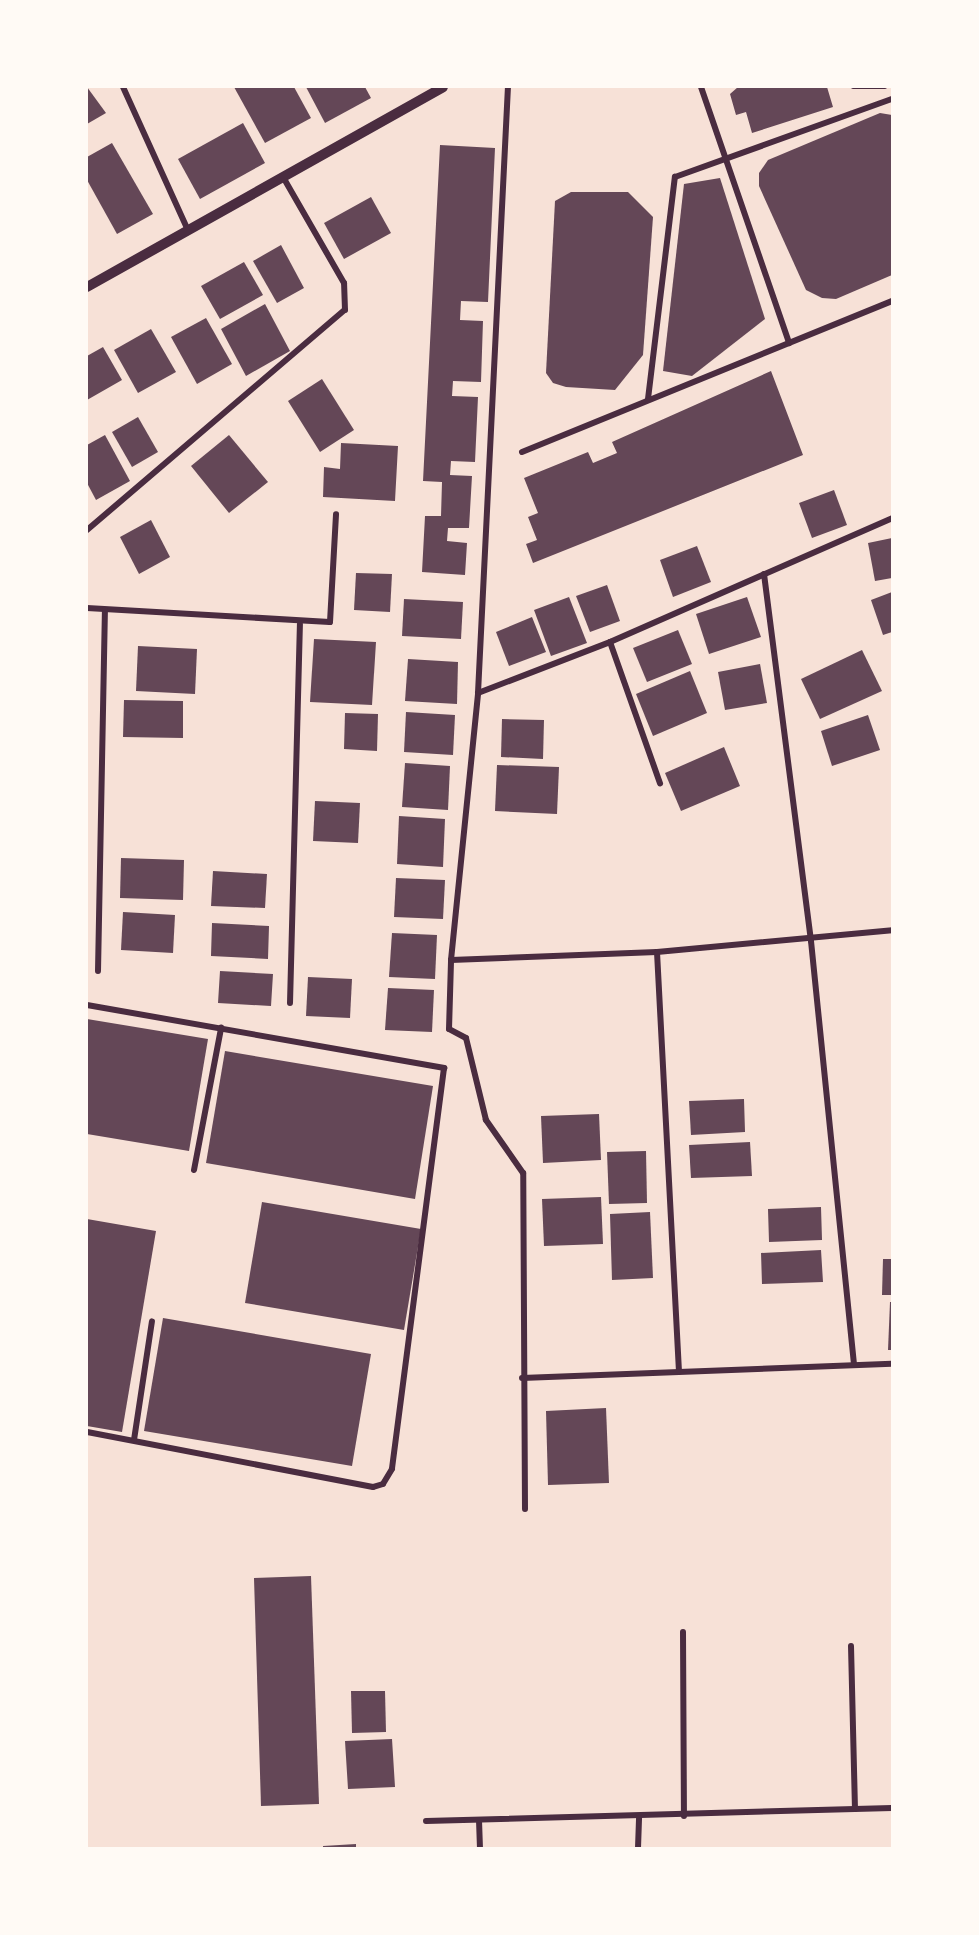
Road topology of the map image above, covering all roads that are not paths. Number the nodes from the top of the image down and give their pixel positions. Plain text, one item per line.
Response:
1 (123, 87) edge
2 (443, 87) edge
3 (508, 87) edge
4 (701, 87) edge
5 (853, 87) edge
6 (885, 87) edge
7 (892, 99) edge
8 (726, 159) junction
9 (283, 177) junction
10 (188, 230) junction
11 (87, 287) edge
12 (892, 300) edge
13 (789, 343) junction
14 (648, 399) junction
15 (522, 452) dead end
16 (336, 514) dead end
17 (892, 518) edge
18 (87, 530) edge
19 (764, 574) junction
20 (87, 608) edge
21 (105, 610) junction
22 (300, 624) junction
23 (610, 642) junction
24 (478, 693) junction
25 (660, 783) dead end
26 (892, 930) edge
27 (811, 941) junction
28 (657, 952) junction
29 (451, 960) junction
30 (98, 971) dead end
31 (290, 1003) dead end
32 (87, 1005) edge
33 (221, 1028) junction
34 (194, 1170) dead end
35 (152, 1321) dead end
36 (892, 1364) edge
37 (854, 1365) junction
38 (679, 1371) junction
39 (522, 1378) junction
40 (87, 1432) edge
41 (134, 1440) junction
42 (525, 1509) dead end
43 (683, 1632) dead end
44 (851, 1646) dead end
45 (892, 1808) edge
46 (855, 1809) junction
47 (684, 1816) junction
48 (639, 1818) junction
49 (479, 1820) junction
50 (426, 1821) dead end
51 (480, 1848) edge
52 (638, 1848) edge

1 - 10 street
2 - 9 street
3 - 24 street
4 - 8 street
5 - 6 lane
7 - 8 street
8 - 13 street
8 - 14 street
9 - 10 street
9 - 18 street
10 - 11 street
12 - 13 street
13 - 14 street
14 - 15 street
16 - 22 street
17 - 19 street
19 - 23 street
19 - 27 street
20 - 21 street
21 - 22 street
21 - 30 street
22 - 31 street
23 - 24 street
23 - 25 street
24 - 29 street
26 - 27 street
27 - 28 street
27 - 37 street
28 - 29 street
28 - 38 street
29 - 39 street
32 - 33 street
33 - 34 street
33 - 41 street
35 - 41 street
36 - 37 street
37 - 38 street
38 - 39 street
39 - 42 street
40 - 41 street
43 - 47 street
44 - 46 street
45 - 46 street
46 - 47 street
47 - 48 street
48 - 49 street
48 - 52 street
49 - 50 street
49 - 51 street

